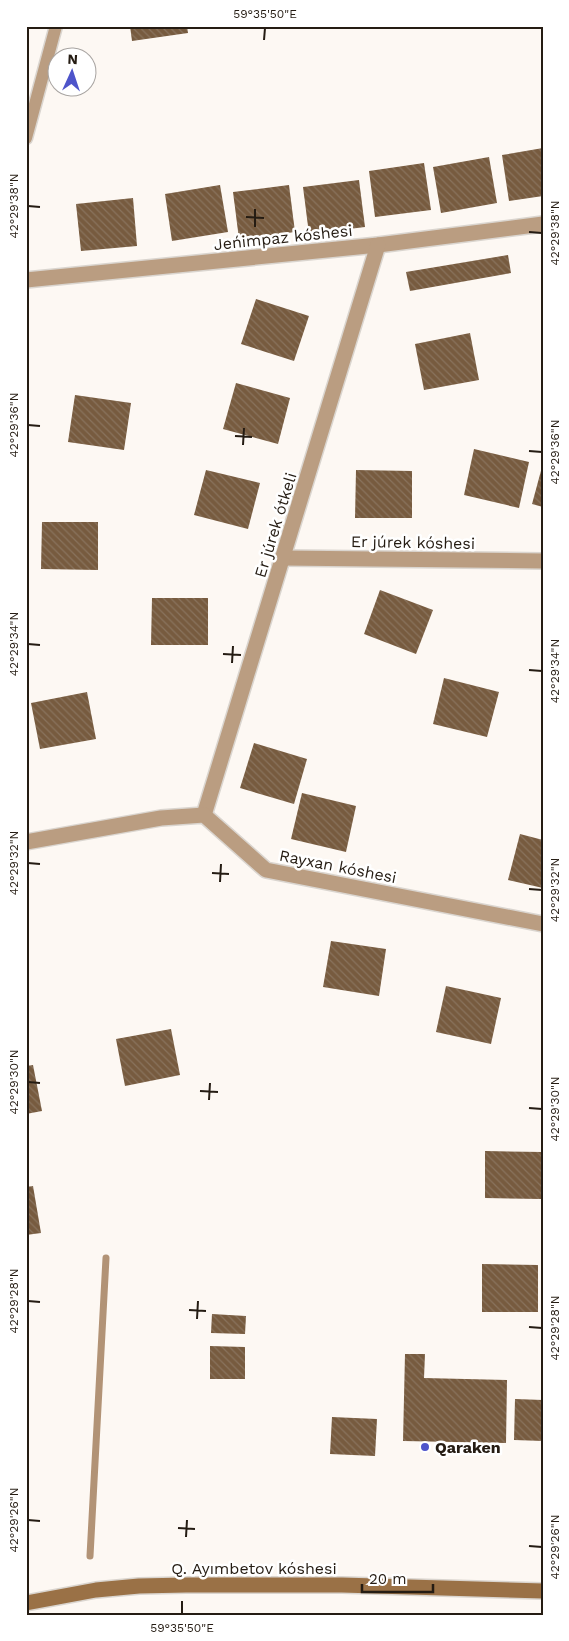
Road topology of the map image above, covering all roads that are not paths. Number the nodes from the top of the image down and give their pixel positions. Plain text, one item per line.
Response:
1 (56, 26) edge
2 (26, 138) edge
3 (543, 224) edge
4 (378, 245) junction
5 (26, 280) edge
6 (283, 558) junction
7 (543, 561) edge
8 (204, 815) junction
9 (26, 842) edge
10 (543, 924) edge
11 (543, 1591) edge
12 (26, 1603) edge

1 - 2 lane
3 - 4 street, Jeńimpaz kóshesi
4 - 5 street, Jeńimpaz kóshesi
4 - 6 street, Er júrek ótkeli
6 - 7 street, Er júrek kóshesi
6 - 8 street, Er júrek ótkeli
8 - 9 street
8 - 10 street, Rayxan kóshesi
11 - 12 street, Q. Ayımbetov kóshesi

